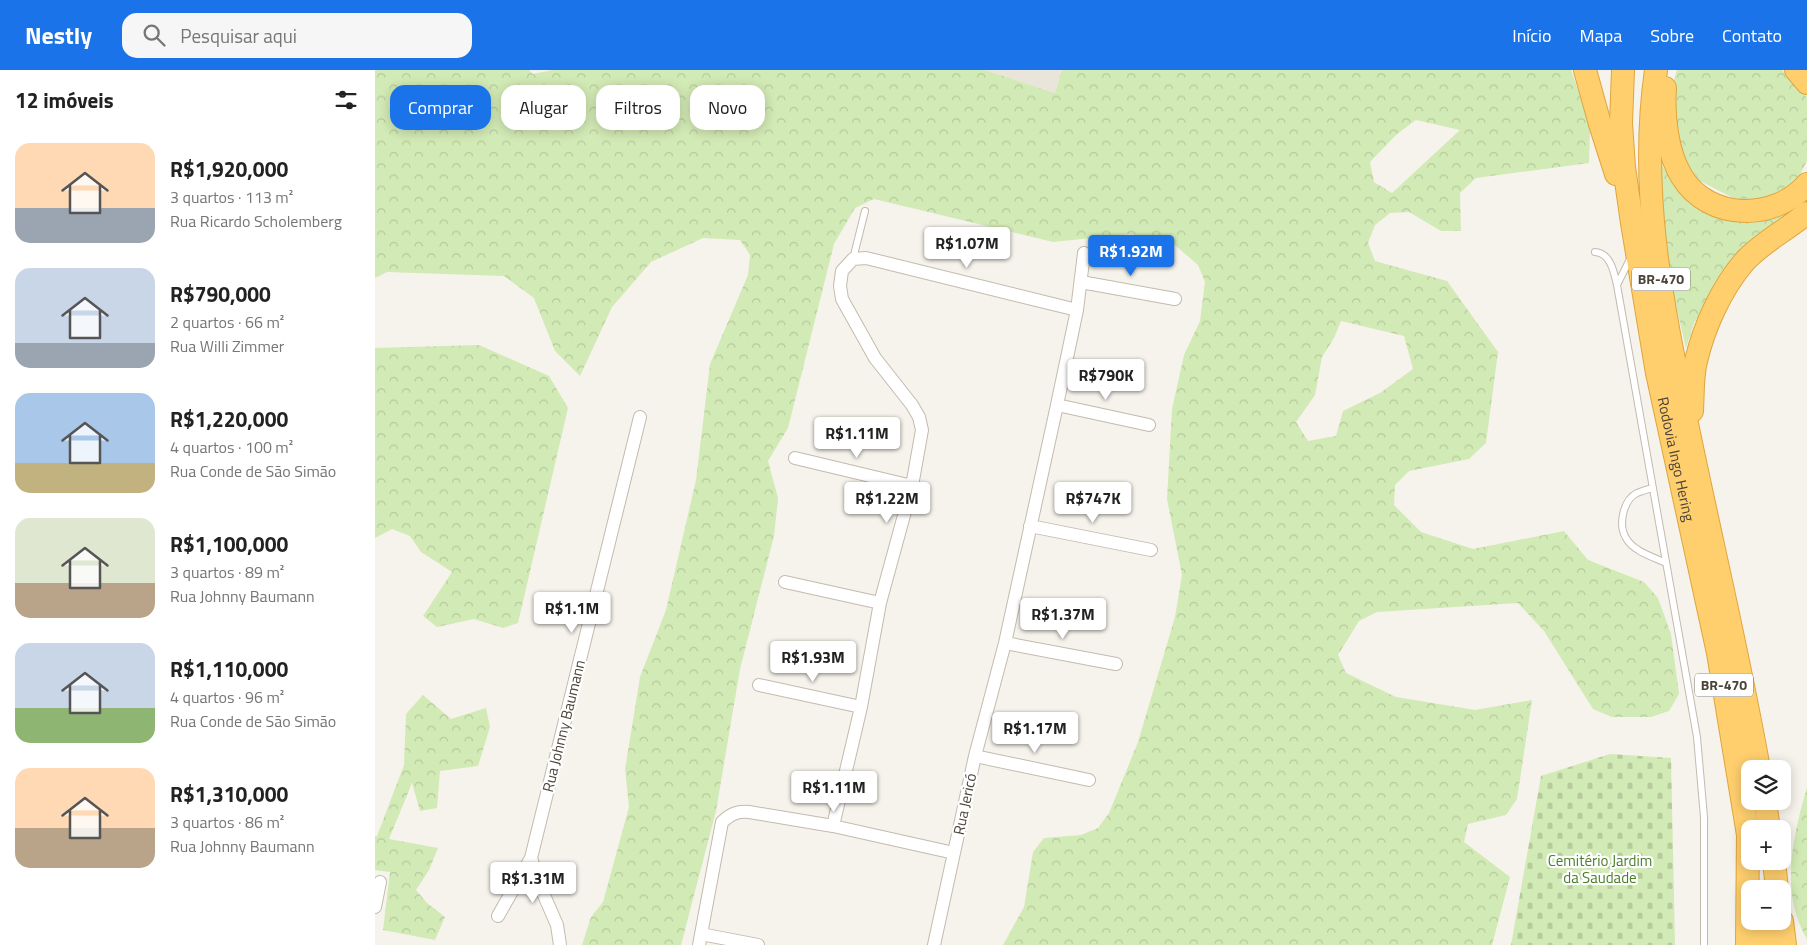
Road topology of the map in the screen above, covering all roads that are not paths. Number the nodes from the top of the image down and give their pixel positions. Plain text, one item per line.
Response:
1 (1585, 70) edge
2 (1623, 70) edge
3 (1656, 70) edge
4 (1666, 70) edge
5 (1796, 70) edge
6 (1807, 83) edge
7 (1807, 184) edge
8 (865, 211) dead end
9 (1807, 213) edge
10 (1632, 223) junction
11 (1636, 247) junction
12 (1595, 252) dead end
13 (1084, 253) dead end
14 (853, 259) junction
15 (1081, 282) junction
16 (1617, 285) junction
17 (1175, 298) dead end
18 (1077, 310) junction
19 (1057, 405) junction
20 (640, 417) dead end
21 (1149, 425) dead end
22 (795, 458) dead end
23 (912, 486) junction
24 (1700, 486) junction
25 (1653, 488) junction
26 (1031, 526) junction
27 (1151, 550) dead end
28 (1666, 563) junction
29 (785, 582) dead end
30 (881, 602) junction
31 (1005, 643) junction
32 (1116, 664) dead end
33 (759, 685) dead end
34 (861, 707) junction
35 (975, 756) junction
36 (1758, 760) edge
37 (1089, 780) dead end
38 (1753, 820) edge
39 (833, 826) junction
40 (954, 853) junction
41 (531, 858) junction
42 (1753, 870) edge
43 (380, 882) dead end
44 (375, 907) edge
45 (498, 916) dead end
46 (1762, 930) edge
47 (1783, 930) edge
48 (700, 939) edge
49 (560, 945) edge
50 (758, 945) edge
51 (934, 945) edge
52 (1704, 945) edge
53 (1747, 945) edge
54 (1764, 945) edge
55 (1785, 945) edge

1 - 10 highway
2 - 10 highway, Rodovia Ingo Hering / BR-470
3 - 24 highway, Rodovia Ingo Hering / BR-470
4 - 7 highway
5 - 6 highway
8 - 14 lane
9 - 24 highway
10 - 11 highway, Rodovia Ingo Hering / BR-470
11 - 16 lane
11 - 38 highway, Rodovia Ingo Hering / BR-470
12 - 16 lane
13 - 15 street, Rua Jericó
14 - 18 street
14 - 23 street
15 - 17 street
15 - 18 street, Rua Jericó
16 - 25 lane
18 - 19 street, Rua Jericó
19 - 21 street
19 - 26 street, Rua Jericó
20 - 41 street, Rua Johnny Baumann
22 - 23 street
23 - 30 street
24 - 36 highway, Rodovia Ingo Hering / BR-470
25 - 28 lane
25 - 28 lane
26 - 27 street
26 - 31 street, Rua Jericó
28 - 52 lane
29 - 30 street
30 - 34 street
31 - 32 street
31 - 35 street, Rua Jericó
33 - 34 street
34 - 39 street
35 - 37 street
35 - 40 street, Rua Jericó
39 - 40 street
39 - 48 street
40 - 51 street, Rua Jericó
41 - 45 street, Rua Johnny Baumann
41 - 49 street
42 - 53 highway
43 - 44 street
46 - 54 highway
47 - 55 highway
48 - 50 street

